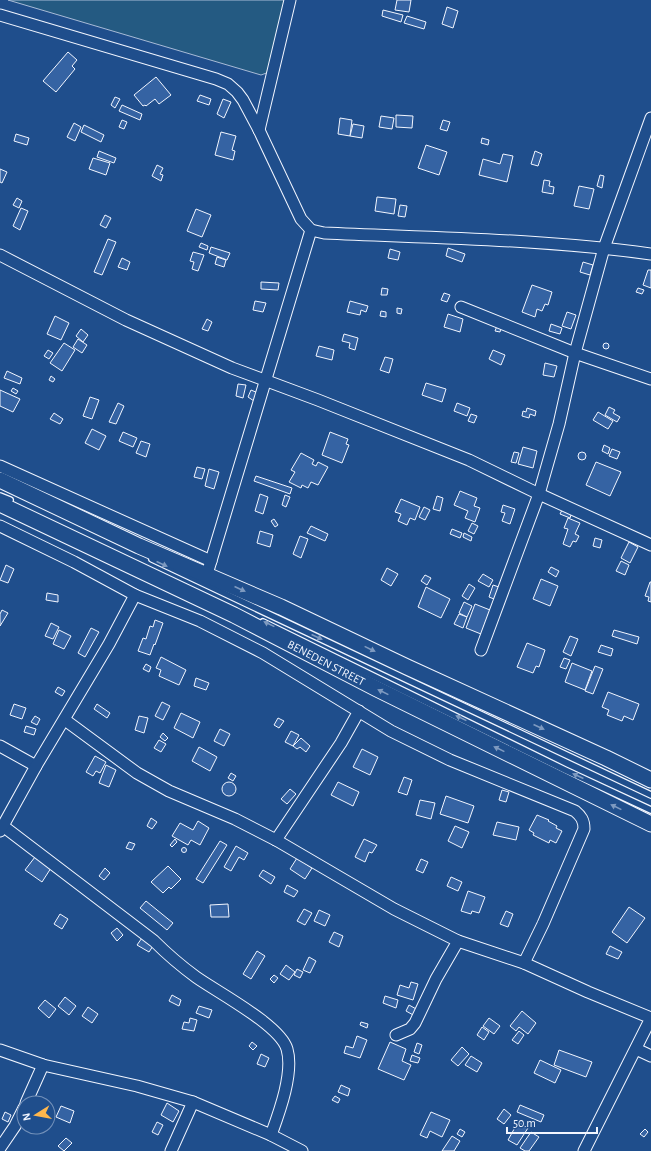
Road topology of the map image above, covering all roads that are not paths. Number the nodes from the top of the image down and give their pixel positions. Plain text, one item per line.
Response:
1 (290, 0) edge
2 (0, 14) edge
3 (651, 118) edge
4 (259, 130) junction
5 (311, 230) junction
6 (604, 248) junction
7 (651, 254) edge
8 (0, 255) edge
9 (460, 307) dead end
10 (576, 353) junction
11 (651, 379) edge
12 (265, 380) junction
13 (0, 466) edge
14 (0, 480) edge
15 (538, 494) junction
16 (0, 496) edge
17 (0, 504) edge
18 (18, 504) dead end
19 (0, 526) edge
20 (651, 545) edge
21 (144, 556) dead end
22 (209, 567) junction
23 (135, 595) junction
24 (261, 621) dead end
25 (481, 650) dead end
26 (359, 711) junction
27 (65, 720) junction
28 (0, 746) edge
29 (36, 766) junction
30 (651, 780) edge
31 (651, 795) edge
32 (651, 810) edge
33 (651, 824) edge
34 (2, 828) edge
35 (276, 840) junction
36 (458, 941) junction
37 (524, 963) junction
38 (396, 1035) dead end
39 (636, 1049) junction
40 (0, 1050) edge
41 (651, 1056) edge
42 (43, 1065) junction
43 (30, 1095) edge
44 (193, 1102) junction
45 (16, 1124) edge
46 (271, 1135) junction
47 (0, 1148) edge
48 (171, 1151) edge
49 (302, 1151) edge
50 (584, 1151) edge

1 - 4 street
2 - 4 street
3 - 6 street
4 - 5 street
5 - 6 street
5 - 12 street
6 - 7 street
6 - 10 street
8 - 12 street
9 - 10 street
10 - 11 street
10 - 15 street
12 - 15 street
12 - 22 street
13 - 22 street
14 - 22 main road
15 - 20 street
15 - 25 street
16 - 18 lane
33 -> 17 main road, BENEDEN STREET
19 - 23 street
21 -> 31 lane
22 -> 30 main road
23 - 26 street
23 - 27 street
32 -> 24 lane
26 - 35 street
26 - 37 street
27 - 29 street
27 - 35 street
28 - 29 street
29 - 34 street
34 - 46 street
35 - 36 street
36 - 37 street
36 - 38 street
37 - 39 street
39 - 41 street
39 - 50 street
40 - 42 street
42 - 43 street
42 - 44 street
44 - 46 street
44 - 48 street
45 - 47 street
46 - 49 street

